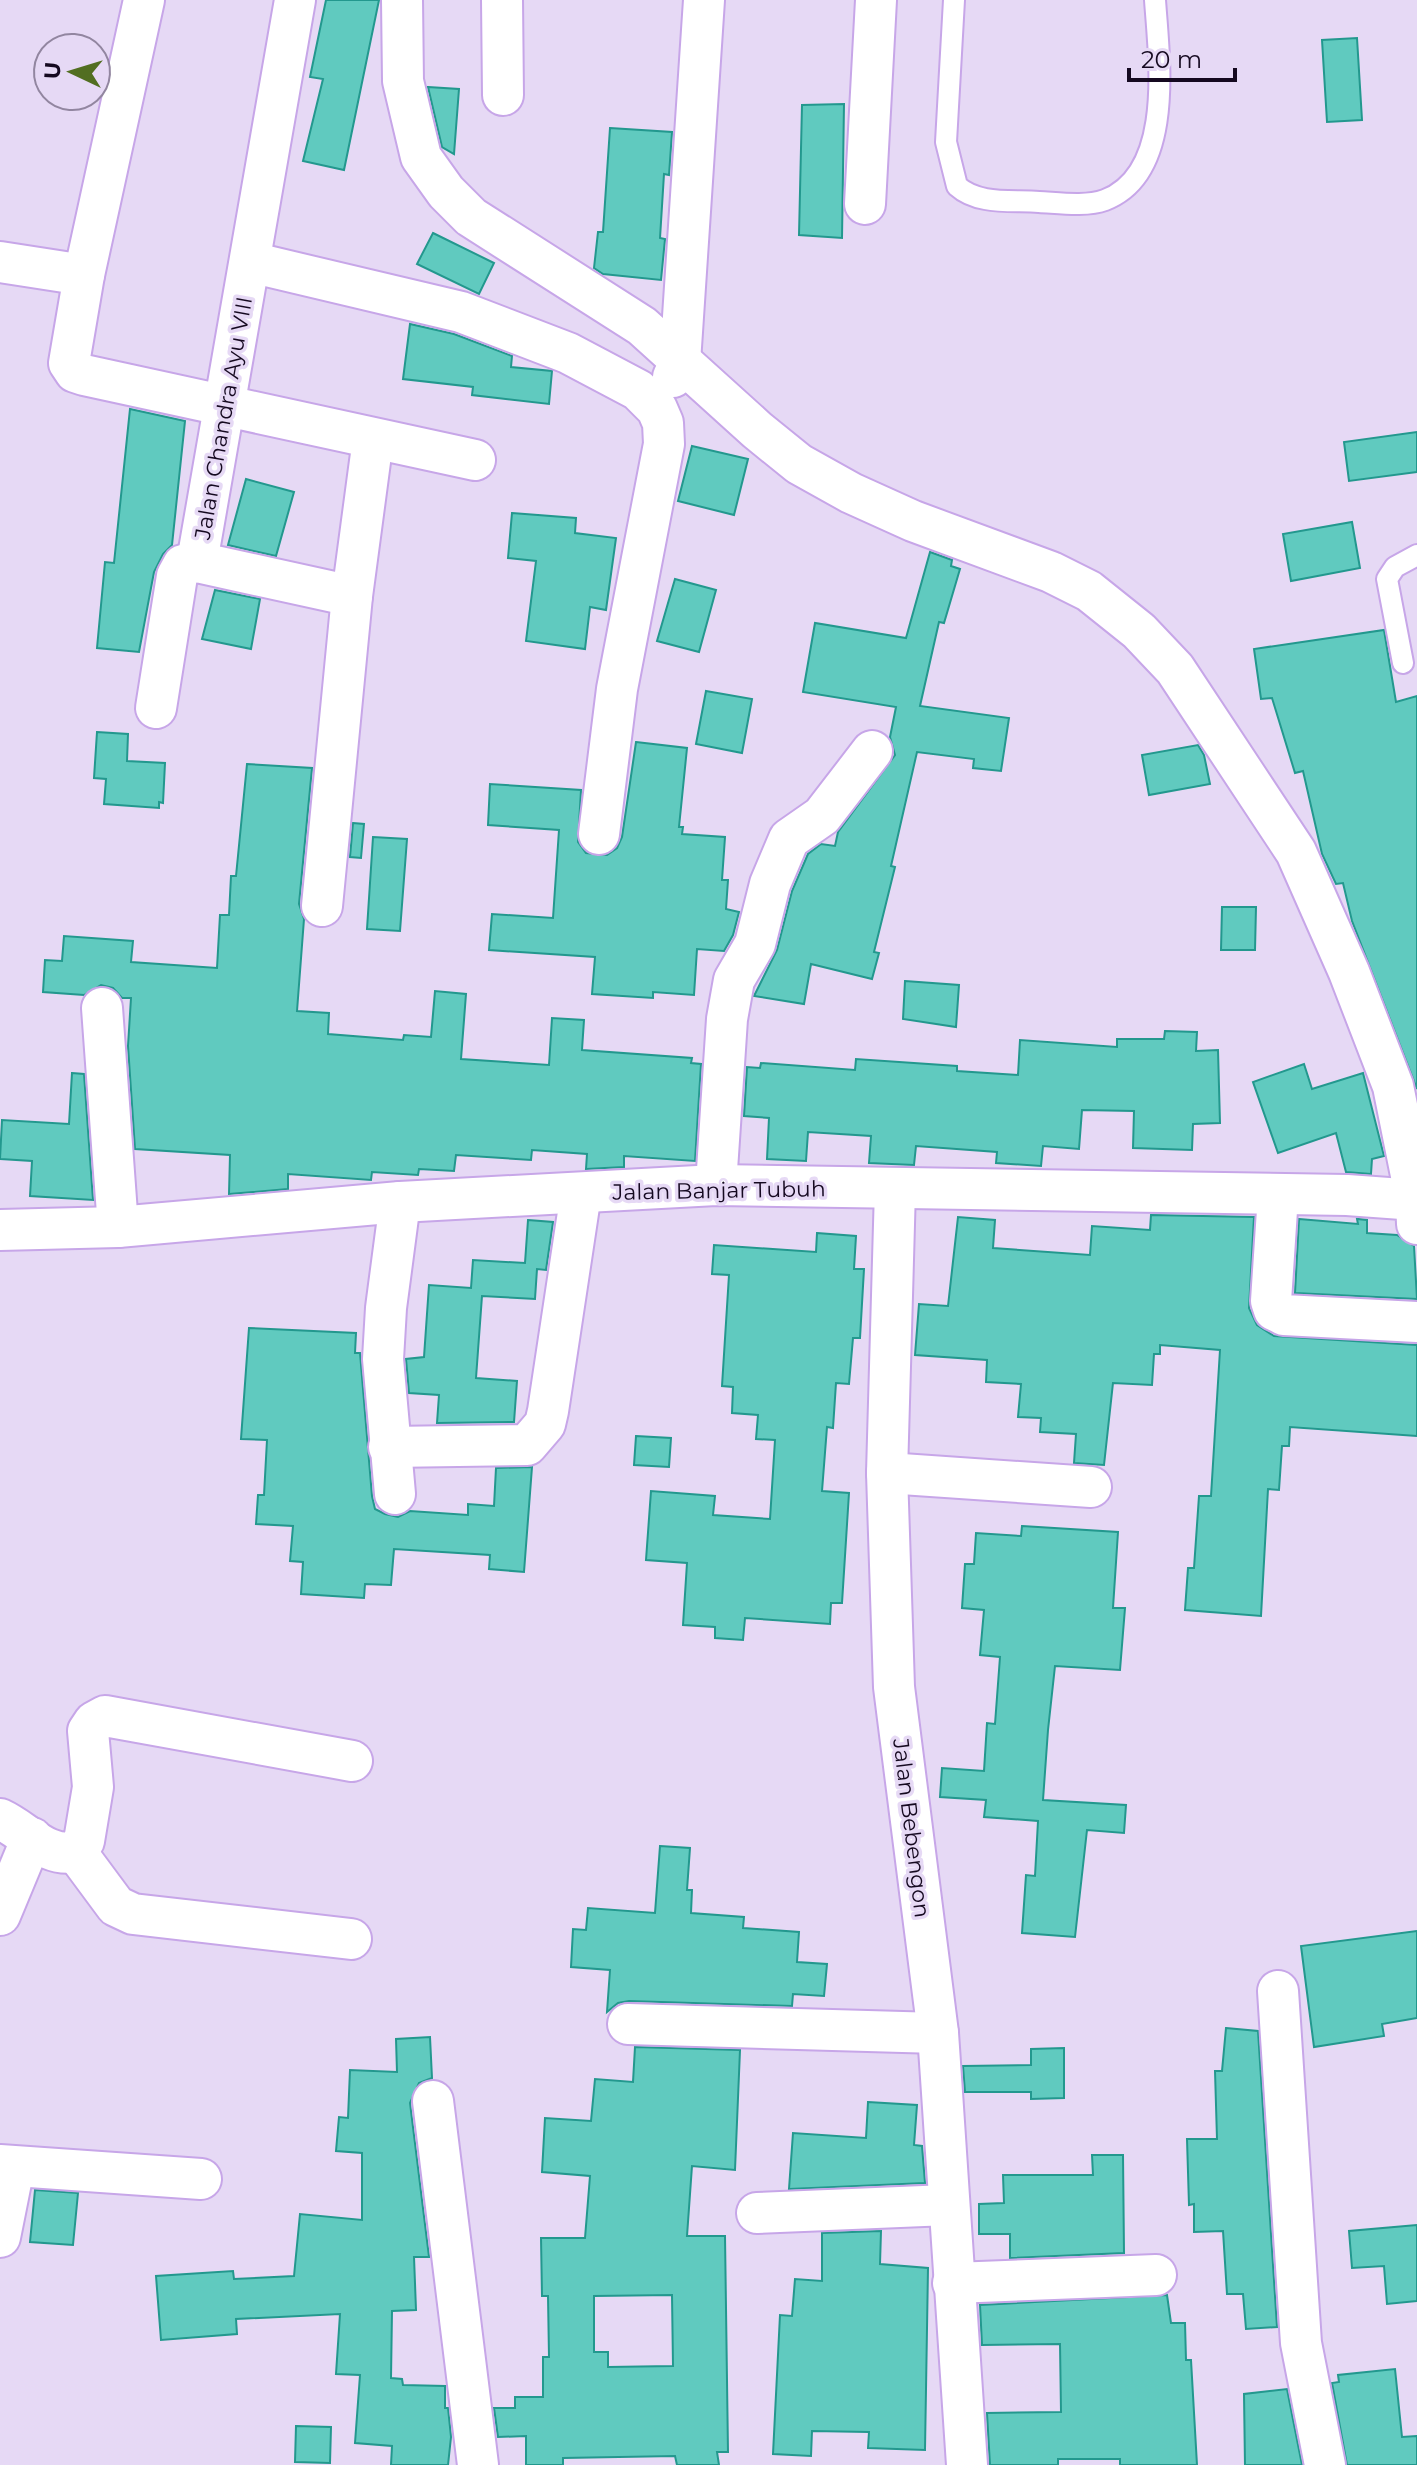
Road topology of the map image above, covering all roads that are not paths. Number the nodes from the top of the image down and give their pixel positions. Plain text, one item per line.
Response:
1 (144, 0) edge
2 (295, 0) edge
3 (402, 0) edge
4 (502, 0) edge
5 (704, 0) edge
6 (876, 0) edge
7 (954, 0) edge
8 (1155, 0) edge
9 (503, 95) dead end
10 (865, 204) dead end
11 (0, 262) edge
12 (250, 262) junction
13 (84, 275) junction
14 (680, 362) junction
15 (226, 405) junction
16 (657, 409) junction
17 (373, 439) junction
18 (475, 460) dead end
19 (1417, 555) edge
20 (197, 562) junction
21 (352, 596) junction
22 (1403, 663) dead end
23 (156, 708) dead end
24 (872, 751) dead end
25 (599, 834) dead end
26 (322, 906) dead end
27 (102, 1008) dead end
28 (716, 1185) junction
29 (895, 1189) junction
30 (581, 1193) junction
31 (1278, 1195) junction
32 (1416, 1200) edge
33 (400, 1202) junction
34 (1417, 1224) edge
35 (118, 1227) junction
36 (0, 1230) edge
37 (1417, 1322) edge
38 (389, 1447) junction
39 (887, 1473) junction
40 (1091, 1487) dead end
41 (395, 1494) dead end
42 (352, 1761) dead end
43 (16, 1828) edge
44 (76, 1852) junction
45 (0, 1915) edge
46 (351, 1939) dead end
47 (1278, 1991) dead end
48 (628, 2024) dead end
49 (938, 2033) junction
50 (433, 2101) dead end
51 (7, 2166) edge
52 (201, 2179) dead end
53 (948, 2205) junction
54 (757, 2213) dead end
55 (0, 2237) edge
56 (1156, 2275) dead end
57 (953, 2283) junction
58 (478, 2465) edge
59 (967, 2465) edge
60 (1325, 2465) edge

1 - 13 street
2 - 12 street, Jalan Chandra Ayu VIII
3 - 14 street
4 - 9 street
5 - 14 street
6 - 10 street
7 - 8 lane
11 - 13 street
12 - 15 street, Jalan Chandra Ayu VIII
12 - 16 street
13 - 15 street
14 - 16 street
14 - 32 street
15 - 17 street
15 - 20 street, Jalan Chandra Ayu VIII
16 - 25 street
17 - 18 street
17 - 21 street
19 - 22 lane
20 - 21 street, Jalan Chandra Ayu VIII
20 - 23 street
21 - 26 street
24 - 28 street
27 - 35 street
28 - 29 street, Jalan Banjar Tubuh
28 - 30 street, Jalan Banjar Tubuh
29 - 31 street, Jalan Banjar Tubuh
29 - 39 street, Jalan Bebengon
30 - 33 street, Jalan Banjar Tubuh
30 - 38 street
31 - 32 street, Jalan Banjar Tubuh
31 - 37 street
32 - 34 street
33 - 35 street, Jalan Banjar Tubuh
33 - 38 street
35 - 36 street, Jalan Banjar Tubuh
38 - 41 street
39 - 40 street
39 - 49 street, Jalan Bebengon
42 - 44 street
43 - 44 street
43 - 45 street
44 - 46 street
47 - 60 street
48 - 49 street
49 - 53 street, Jalan Bebengon
50 - 58 street
51 - 52 street
51 - 55 street
53 - 54 street
53 - 57 street, Jalan Bebengon
56 - 57 street
57 - 59 street, Jalan Bebengon

